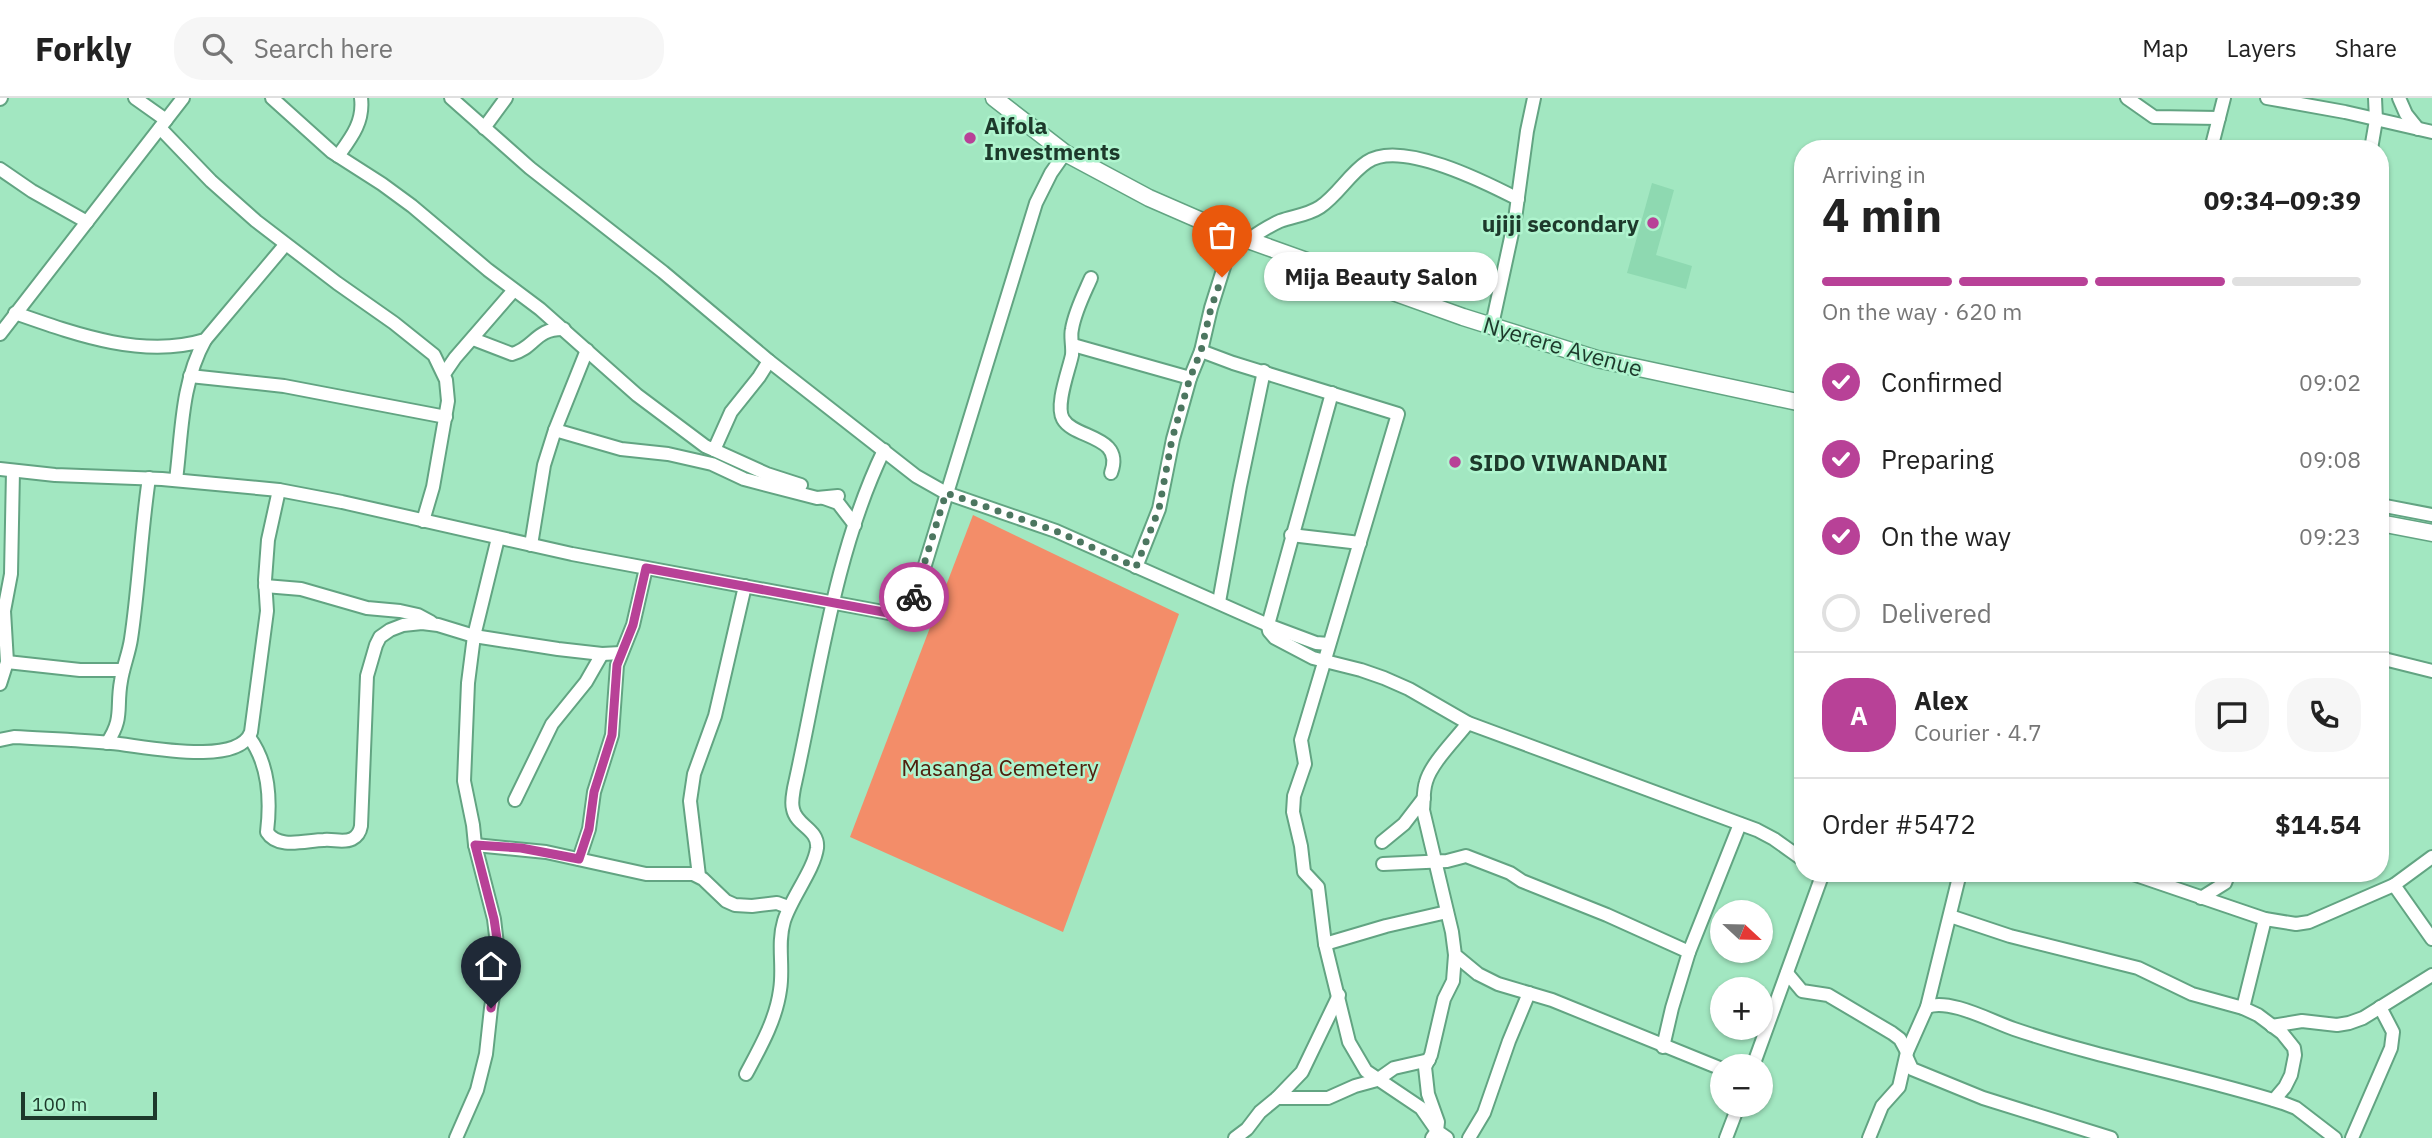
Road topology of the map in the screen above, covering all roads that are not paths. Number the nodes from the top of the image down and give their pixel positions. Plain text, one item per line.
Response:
1 (135, 98) edge
2 (183, 98) edge
3 (272, 98) edge
4 (361, 98) edge
5 (451, 98) edge
6 (506, 98) edge
7 (994, 98) edge
8 (1534, 98) edge
9 (2127, 98) edge
10 (2224, 98) edge
11 (2267, 98) edge
12 (2372, 98) edge
13 (2399, 98) edge
14 (2346, 112) junction
15 (2219, 118) junction
16 (2376, 120) junction
17 (163, 124) junction
18 (484, 128) junction
19 (2418, 129) junction
20 (2432, 132) edge
21 (2213, 140) edge
22 (2373, 140) edge
23 (1065, 153) junction
24 (338, 156) junction
25 (0, 169) edge
26 (1518, 199) junction
27 (87, 222) junction
28 (1241, 237) junction
29 (285, 244) junction
30 (1091, 278) dead end
31 (514, 290) junction
32 (15, 313) junction
33 (1492, 326) junction
34 (564, 330) junction
35 (0, 334) edge
36 (473, 339) junction
37 (205, 341) junction
38 (1073, 345) junction
39 (587, 350) junction
40 (1201, 351) junction
41 (769, 361) junction
42 (1264, 371) junction
43 (444, 374) junction
44 (190, 376) junction
45 (1190, 378) junction
46 (1332, 393) junction
47 (1794, 401) edge
48 (446, 417) junction
49 (555, 430) junction
50 (709, 448) junction
51 (884, 450) junction
52 (712, 464) junction
53 (7, 470) edge
54 (1111, 473) dead end
55 (149, 478) junction
56 (176, 480) junction
57 (279, 491) junction
58 (946, 493) junction
59 (838, 496) junction
60 (824, 498) junction
61 (862, 503) junction
62 (2389, 507) edge
63 (2432, 515) edge
64 (423, 521) junction
65 (855, 525) junction
66 (2389, 525) edge
67 (6, 532) edge
68 (2432, 533) edge
69 (1291, 535) junction
70 (498, 538) junction
71 (1360, 543) junction
72 (530, 545) junction
73 (1136, 567) junction
74 (646, 568) junction
75 (265, 586) junction
76 (745, 586) junction
77 (1219, 602) junction
78 (834, 604) junction
79 (372, 608) junction
80 (2, 615) edge
81 (438, 625) junction
82 (1268, 625) junction
83 (474, 636) junction
84 (380, 637) junction
85 (1329, 644) junction
86 (4, 647) edge
87 (621, 653) junction
88 (602, 654) junction
89 (2389, 660) edge
90 (7, 662) junction
91 (1324, 662) junction
92 (123, 670) junction
93 (2432, 671) edge
94 (0, 684) edge
95 (118, 723) junction
96 (1468, 723) junction
97 (249, 737) junction
98 (0, 740) edge
99 (107, 743) junction
100 (131, 745) junction
101 (1424, 797) junction
102 (515, 800) dead end
103 (1740, 824) junction
104 (1382, 842) dead end
105 (475, 845) junction
106 (1794, 853) edge
107 (2432, 857) edge
108 (579, 859) junction
109 (1434, 861) junction
110 (1383, 864) dead end
111 (699, 876) junction
112 (1819, 882) edge
113 (1958, 882) edge
114 (2156, 882) edge
115 (2225, 882) edge
116 (2394, 885) junction
117 (2201, 898) junction
118 (788, 907) junction
119 (1447, 912) junction
120 (1950, 916) junction
121 (2265, 919) junction
122 (2432, 939) edge
123 (1325, 944) junction
124 (1689, 952) junction
125 (1455, 955) junction
126 (1787, 973) junction
127 (2432, 975) edge
128 (1529, 993) junction
129 (1339, 995) junction
130 (1927, 1007) junction
131 (2380, 1007) junction
132 (2243, 1008) junction
133 (2272, 1026) junction
134 (1663, 1046) junction
135 (1757, 1054) edge
136 (1907, 1055) junction
137 (1429, 1060) junction
138 (1710, 1064) edge
139 (1361, 1065) junction
140 (746, 1074) dead end
141 (1377, 1080) junction
142 (1355, 1086) junction
143 (1278, 1098) junction
144 (2274, 1100) junction
145 (1734, 1117) edge
146 (1439, 1136) edge
147 (456, 1138) edge
148 (1235, 1138) edge
149 (1469, 1138) edge
150 (1726, 1138) edge
151 (1870, 1138) edge
152 (2111, 1138) edge
153 (2335, 1138) edge
154 (2351, 1138) edge

1 - 17 street
2 - 17 street
3 - 24 street
4 - 24 street
5 - 18 street
6 - 18 street
7 - 23 main road, Nyerere Avenue
8 - 26 street
9 - 15 street
10 - 15 street
11 - 14 street
12 - 14 street
12 - 16 street
13 - 19 street
14 - 16 street
15 - 21 street
16 - 19 street
16 - 22 street
17 - 27 street
17 - 29 street
18 - 41 street
19 - 20 street
23 - 28 main road, Nyerere Avenue
23 - 58 street
24 - 31 street
25 - 27 street
26 - 28 street
26 - 33 street
27 - 32 street
28 - 33 main road, Nyerere Avenue
28 - 40 street
29 - 37 street
29 - 43 street
30 - 38 street
31 - 34 street
31 - 36 street
32 - 35 street
32 - 37 street
33 - 47 main road, Nyerere Avenue
34 - 36 street
34 - 39 street
36 - 43 street
37 - 44 street
38 - 45 street
38 - 54 street
39 - 49 street
39 - 50 street
40 - 42 street
40 - 45 street
41 - 50 street
41 - 51 street
42 - 46 street
42 - 77 street
43 - 48 street
44 - 48 street
44 - 56 street
45 - 73 street
46 - 69 street
46 - 71 street
48 - 64 street
49 - 52 street
49 - 72 street
50 - 52 street
50 - 59 street
51 - 58 street
51 - 61 street
52 - 60 street
53 - 55 street
53 - 67 street
55 - 56 street
55 - 92 street
56 - 57 street
57 - 64 street
57 - 75 street
58 - 73 street
58 - 78 street
59 - 60 street
59 - 61 street
60 - 65 street
61 - 65 street
62 - 63 street
64 - 70 street
65 - 78 street
66 - 68 main road
67 - 80 street
69 - 71 street
69 - 82 street
70 - 72 street
70 - 83 street
71 - 85 street
72 - 74 street
73 - 77 street
74 - 76 street
74 - 87 street
75 - 79 street
75 - 97 street
76 - 78 street
76 - 111 street
77 - 82 street
78 - 118 street
79 - 81 street
79 - 84 street
80 - 86 street
81 - 83 street
81 - 84 street
82 - 85 street
82 - 91 street
83 - 88 street
83 - 105 street
84 - 97 street
85 - 91 street
86 - 90 street
87 - 88 street
87 - 108 street
88 - 102 street
89 - 93 street
90 - 92 street
90 - 94 street
91 - 96 street
91 - 123 street
92 - 95 street
95 - 99 street
95 - 100 street
96 - 101 street
96 - 103 street
97 - 100 street
98 - 99 street
99 - 100 street
101 - 104 street
101 - 109 street
103 - 106 street
103 - 124 street
105 - 108 street
105 - 147 street
107 - 116 street
108 - 111 street
109 - 110 street
109 - 119 street
109 - 124 street
111 - 118 street
112 - 126 street
113 - 120 street
114 - 117 street
115 - 117 street
116 - 121 street
116 - 122 street
117 - 121 street
118 - 140 street
119 - 123 street
119 - 125 street
120 - 130 street
120 - 132 street
121 - 132 street
123 - 129 street
124 - 134 street
125 - 128 street
125 - 137 street
126 - 135 street
126 - 136 street
127 - 131 street
128 - 134 street
128 - 149 street
129 - 139 street
129 - 143 street
130 - 136 street
130 - 144 street
131 - 133 street
131 - 154 street
132 - 133 street
133 - 144 street
134 - 138 street
136 - 151 street
136 - 152 street
137 - 141 street
137 - 146 street
139 - 141 street
139 - 142 street
141 - 142 street
141 - 146 street
142 - 143 street
143 - 148 street
144 - 153 street
145 - 150 street

